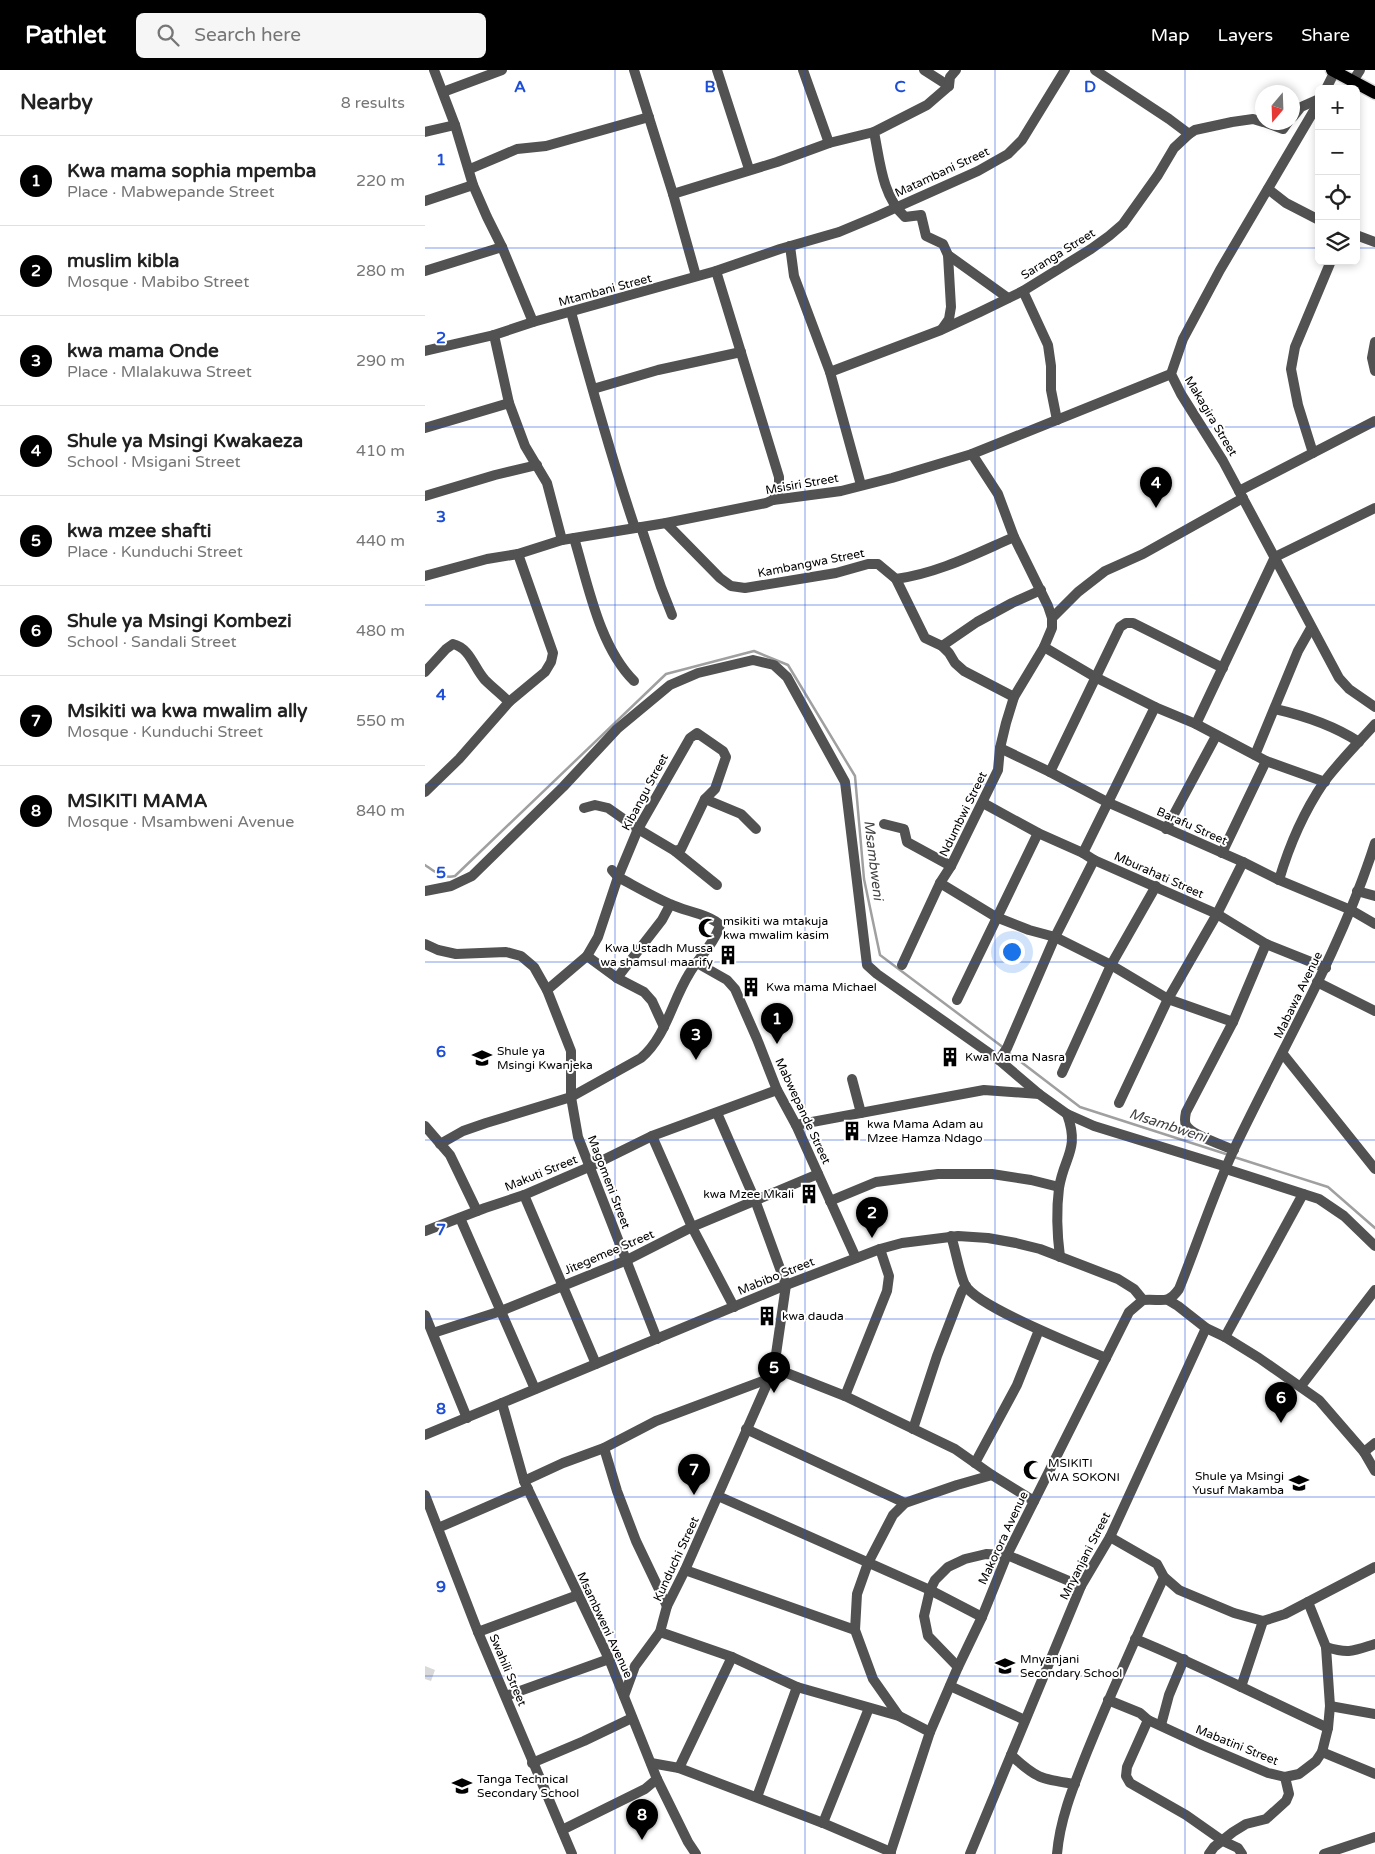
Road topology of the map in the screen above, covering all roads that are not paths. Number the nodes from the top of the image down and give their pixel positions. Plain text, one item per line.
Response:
1 (434, 70) edge
2 (502, 70) edge
3 (634, 70) edge
4 (717, 70) edge
5 (803, 70) edge
6 (924, 70) edge
7 (956, 70) edge
8 (1065, 70) edge
9 (1095, 70) edge
10 (1333, 71) edge
11 (1356, 77) edge
12 (1328, 85) edge
13 (949, 86) junction
14 (443, 92) junction
15 (1375, 93) edge
16 (1315, 101) edge
17 (1300, 107) edge
18 (1315, 107) edge
19 (649, 117) junction
20 (1255, 120) edge
21 (455, 125) junction
22 (425, 132) edge
23 (873, 132) junction
24 (1189, 134) junction
25 (829, 143) junction
26 (470, 169) junction
27 (749, 169) junction
28 (473, 185) junction
29 (1268, 189) junction
30 (673, 194) junction
31 (425, 201) edge
32 (895, 208) junction
33 (1315, 218) edge
34 (1360, 236) edge
35 (1375, 242) edge
36 (790, 246) junction
37 (502, 247) junction
38 (779, 249) junction
39 (948, 255) junction
40 (1329, 265) edge
41 (425, 271) edge
42 (716, 271) junction
43 (696, 276) junction
44 (794, 276) junction
45 (1023, 291) junction
46 (1008, 298) junction
47 (571, 312) junction
48 (533, 322) junction
49 (941, 330) junction
50 (494, 335) junction
51 (1375, 342) edge
52 (425, 351) edge
53 (741, 352) junction
54 (1375, 371) edge
55 (830, 372) junction
56 (1171, 374) junction
57 (593, 389) junction
58 (509, 403) junction
59 (1057, 420) junction
60 (1375, 421) edge
61 (425, 428) edge
62 (1313, 453) junction
63 (972, 454) junction
64 (537, 465) junction
65 (861, 485) junction
66 (1241, 494) junction
67 (425, 496) edge
68 (773, 500) junction
69 (1375, 508) edge
70 (666, 523) junction
71 (638, 528) junction
72 (1014, 537) junction
73 (574, 538) junction
74 (561, 540) junction
75 (518, 554) junction
76 (1275, 557) junction
77 (425, 576) edge
78 (896, 579) junction
79 (1041, 590) junction
80 (672, 615) dead end
81 (1052, 618) junction
82 (1311, 628) junction
83 (942, 646) junction
84 (1044, 647) junction
85 (1223, 668) junction
86 (425, 672) edge
87 (1095, 677) junction
88 (634, 680) dead end
89 (1014, 697) junction
90 (509, 702) junction
91 (1155, 707) junction
92 (1375, 707) edge
93 (1275, 709) junction
94 (1196, 724) junction
95 (1375, 724) edge
96 (1216, 736) junction
97 (1359, 742) junction
98 (1000, 748) junction
99 (1255, 755) junction
100 (1266, 761) junction
101 (1050, 772) junction
102 (1325, 782) junction
103 (425, 792) edge
104 (705, 799) junction
105 (1107, 802) junction
106 (983, 803) junction
107 (584, 808) dead end
108 (883, 824) dead end
109 (638, 829) junction
110 (757, 829) dead end
111 (1166, 829) junction
112 (1038, 833) junction
113 (1375, 843) edge
114 (675, 851) junction
115 (1083, 853) junction
116 (1222, 853) junction
117 (1094, 860) junction
118 (1243, 862) junction
119 (951, 866) junction
120 (615, 873) junction
121 (1279, 880) junction
122 (940, 884) junction
123 (717, 885) dead end
124 (1156, 886) junction
125 (1357, 890) junction
126 (425, 891) edge
127 (1375, 896) edge
128 (671, 905) junction
129 (1351, 910) junction
130 (1217, 914) junction
131 (996, 917) junction
132 (1375, 924) edge
133 (1055, 937) junction
134 (425, 944) edge
135 (1266, 944) junction
136 (587, 956) junction
137 (697, 963) junction
138 (902, 965) dead end
139 (1111, 965) junction
140 (1325, 968) junction
141 (617, 978) junction
142 (1317, 982) junction
143 (547, 990) junction
144 (1168, 999) junction
145 (957, 1000) dead end
146 (1375, 1011) edge
147 (1233, 1022) junction
148 (664, 1027) junction
149 (1003, 1054) junction
150 (1283, 1054) junction
151 (1062, 1073) dead end
152 (852, 1080) dead end
153 (777, 1090) junction
154 (1039, 1094) junction
155 (571, 1097) junction
156 (1119, 1103) dead end
157 (717, 1113) junction
158 (861, 1113) junction
159 (1067, 1114) junction
160 (796, 1125) junction
161 (425, 1126) edge
162 (653, 1136) junction
163 (440, 1144) junction
164 (1230, 1161) junction
165 (589, 1167) junction
166 (1375, 1169) edge
167 (818, 1174) junction
168 (1059, 1187) junction
169 (1303, 1194) junction
170 (524, 1195) junction
171 (755, 1200) junction
172 (830, 1201) junction
173 (477, 1211) junction
174 (460, 1218) junction
175 (692, 1228) junction
176 (425, 1231) edge
177 (951, 1236) junction
178 (1375, 1246) edge
179 (880, 1250) junction
180 (1060, 1257) junction
181 (856, 1258) junction
182 (627, 1260) junction
183 (563, 1285) junction
184 (786, 1285) junction
185 (966, 1286) junction
186 (1375, 1290) edge
187 (1143, 1300) junction
188 (1168, 1300) junction
189 (734, 1307) junction
190 (501, 1310) junction
191 (425, 1315) edge
192 (1206, 1328) junction
193 (1039, 1330) junction
194 (433, 1333) junction
195 (1225, 1337) junction
196 (657, 1339) junction
197 (1106, 1358) junction
198 (596, 1364) junction
199 (774, 1368) junction
200 (768, 1380) junction
201 (1301, 1386) junction
202 (535, 1389) junction
203 (845, 1396) junction
204 (502, 1403) junction
205 (467, 1418) junction
206 (746, 1429) junction
207 (913, 1429) junction
208 (425, 1435) edge
209 (1375, 1443) edge
210 (603, 1448) junction
211 (1363, 1452) junction
212 (975, 1463) junction
213 (1375, 1471) edge
214 (993, 1475) junction
215 (526, 1485) junction
216 (425, 1495) edge
217 (718, 1496) junction
218 (1034, 1501) junction
219 (905, 1503) junction
220 (438, 1528) junction
221 (1110, 1537) junction
222 (1007, 1555) junction
223 (868, 1563) junction
224 (1375, 1567) edge
225 (685, 1570) junction
226 (1164, 1577) junction
227 (1081, 1586) junction
228 (930, 1590) junction
229 (578, 1595) junction
230 (1308, 1602) junction
231 (667, 1606) junction
232 (981, 1617) junction
233 (1263, 1621) junction
234 (855, 1630) junction
235 (478, 1632) junction
236 (660, 1632) junction
237 (1135, 1639) junction
238 (1375, 1644) edge
239 (1326, 1647) junction
240 (732, 1657) junction
241 (609, 1659) junction
242 (1184, 1659) junction
243 (958, 1667) junction
244 (950, 1686) junction
245 (797, 1687) junction
246 (1241, 1687) junction
247 (506, 1696) junction
248 (623, 1696) junction
249 (1108, 1700) junction
250 (1330, 1706) junction
251 (869, 1708) junction
252 (1375, 1714) edge
253 (899, 1716) junction
254 (632, 1718) junction
255 (1025, 1720) junction
256 (1148, 1720) junction
257 (1161, 1725) junction
258 (1328, 1728) junction
259 (930, 1732) junction
260 (1322, 1752) junction
261 (1011, 1755) junction
262 (533, 1763) junction
263 (651, 1763) junction
264 (679, 1768) junction
265 (1375, 1774) edge
266 (1285, 1777) junction
267 (657, 1779) junction
268 (1075, 1784) junction
269 (757, 1797) junction
270 (823, 1823) junction
271 (562, 1830) junction
272 (1375, 1838) edge
273 (1223, 1841) junction
274 (891, 1853) edge
275 (572, 1854) edge
276 (696, 1854) edge
277 (970, 1854) edge
278 (1057, 1854) edge
279 (1209, 1854) edge
280 (1241, 1854) edge
281 (1324, 1854) edge

1 - 14 street
2 - 14 street
3 - 19 street
4 - 27 street
5 - 25 street
6 - 13 street
7 - 13 street
8 - 32 street, Matambani Street
9 - 24 street
10 - 11 main road
10 - 12 street
11 - 15 main road
13 - 23 street
14 - 21 street
16 - 17 street
18 - 29 street, Makagira Street
19 - 26 street
19 - 30 street
20 - 24 street, Saranga Street
21 - 22 street
21 - 26 street
23 - 25 street
23 - 32 street
24 - 45 street, Saranga Street
25 - 27 street
26 - 28 street
27 - 30 street
28 - 31 street
28 - 37 street
29 - 33 street
29 - 56 street, Makagira Street
30 - 43 street
32 - 36 street, Matambani Street
32 - 39 street
34 - 35 street
36 - 38 street, Mtambani Street
36 - 44 street
37 - 41 street
37 - 48 street
38 - 42 street, Mtambani Street
38 - 44 street
39 - 46 street
39 - 49 street
40 - 62 street
42 - 43 street, Mtambani Street
42 - 53 street
43 - 47 street, Mtambani Street
44 - 55 street
45 - 46 street, Saranga Street
45 - 59 street
46 - 49 street, Saranga Street
47 - 48 street, Mtambani Street
47 - 57 street
48 - 50 street, Mtambani Street
49 - 55 street, Saranga Street
50 - 52 street, Mtambani Street
50 - 58 street
51 - 54 street
53 - 57 street
53 - 68 street
55 - 65 street
56 - 59 street, Msisiri Street
56 - 66 street, Makagira Street
57 - 71 street
58 - 61 street
58 - 64 street
59 - 63 street, Msisiri Street
60 - 62 street
62 - 66 street
63 - 65 street, Msisiri Street
63 - 72 street
64 - 67 street
64 - 74 street
65 - 68 street, Msisiri Street
66 - 76 street, Makagira Street
66 - 81 street
68 - 70 street, Msisiri Street
69 - 76 street
70 - 71 street, Msisiri Street
70 - 78 street, Kambangwa Street
71 - 73 street, Msisiri Street
71 - 80 street
72 - 78 street
72 - 79 street
73 - 74 street, Msisiri Street
73 - 88 street
74 - 75 street, Msisiri Street
75 - 77 street, Msisiri Street
75 - 90 street
76 - 82 street, Makagira Street
76 - 85 street
78 - 83 street, Kambangwa Street
79 - 81 street
79 - 83 street
81 - 84 street, Ndumbwi Street
82 - 92 street, Makagira Street
82 - 93 street
83 - 89 street, Kambangwa Street
84 - 87 street
84 - 89 street, Ndumbwi Street
85 - 87 street
85 - 94 street
86 - 90 street
87 - 91 street
87 - 101 street
89 - 98 street, Ndumbwi Street
90 - 103 street
91 - 94 street
91 - 105 street
93 - 97 street
93 - 99 street
94 - 96 street
95 - 97 street
96 - 99 street
96 - 111 street
97 - 102 street
98 - 101 street, Barafu Street
98 - 106 street, Ndumbwi Street
99 - 100 street
100 - 102 street
100 - 116 street
101 - 105 street, Barafu Street
102 - 121 street
104 - 109 street, Kibangu Street
104 - 110 street
104 - 114 street, Kibangu Street
105 - 111 street, Barafu Street
105 - 115 street
106 - 112 street, Mburahati Street
106 - 119 street, Ndumbwi Street
107 - 109 street
108 - 119 street
109 - 114 street
109 - 120 street, Kibangu Street
111 - 116 street, Barafu Street
112 - 115 street, Mburahati Street
112 - 131 street
113 - 125 street, Mabawa Avenue
114 - 123 street
115 - 117 street, Mburahati Street
116 - 118 street, Barafu Street
117 - 124 street, Mburahati Street
117 - 133 street
118 - 121 street, Barafu Street
118 - 130 street
119 - 122 street, Ndumbwi Street
120 - 128 street
120 - 136 street, Kibangu Street
121 - 129 street, Barafu Street
122 - 131 street
122 - 138 street, Ndumbwi Street
124 - 130 street, Mburahati Street
124 - 139 street
125 - 127 street
125 - 129 street, Mabawa Avenue
126 - 149 street
128 - 137 street
128 - 141 street
129 - 132 street, Barafu Street
129 - 140 street, Mabawa Avenue
130 - 135 street, Mburahati Street
130 - 144 street
131 - 133 street
131 - 145 street
133 - 139 street
133 - 149 street
134 - 143 street, Magomeni Street
135 - 140 street, Mburahati Street
135 - 147 street
136 - 141 street
136 - 143 street, Kibangu Street
137 - 148 street
137 - 153 street, Mabwepande Street
139 - 144 street
139 - 151 street
140 - 142 street, Mabawa Avenue
141 - 148 street
142 - 146 street
142 - 150 street, Mabawa Avenue
143 - 155 street, Magomeni Street
144 - 147 street
144 - 156 street
147 - 164 street
148 - 155 street
149 - 154 street
150 - 164 street, Mabawa Avenue
150 - 166 street
152 - 158 street
153 - 157 street, Makuti Street
153 - 160 street, Mabwepande Street
154 - 158 street
154 - 159 street
155 - 163 street
155 - 165 street, Magomeni Street
157 - 162 street, Makuti Street
157 - 171 street
158 - 160 street
159 - 164 street
159 - 168 street
160 - 167 street, Mabwepande Street
161 - 163 street
162 - 165 street, Makuti Street
162 - 175 street
163 - 173 street
164 - 169 street
164 - 188 street
165 - 170 street, Makuti Street
165 - 182 street, Magomeni Street
167 - 171 street, Jitegemee Street
167 - 172 street, Mabwepande Street
168 - 172 street
168 - 180 street
169 - 178 street
169 - 195 street
170 - 173 street, Makuti Street
170 - 183 street
171 - 175 street, Jitegemee Street
171 - 184 street
172 - 181 street, Mabwepande Street
173 - 174 street, Makuti Street
174 - 176 street, Makuti Street
174 - 190 street
175 - 182 street, Jitegemee Street
175 - 189 street
177 - 179 street, Mabibo Street
177 - 180 street, Mabibo Street
177 - 185 street
179 - 181 street, Mabibo Street
179 - 203 street
180 - 187 street, Mabibo Street
181 - 184 street, Mabibo Street
182 - 183 street, Jitegemee Street
182 - 196 street, Magomeni Street
183 - 190 street, Jitegemee Street
183 - 198 street
184 - 189 street, Mabibo Street
184 - 199 street, Kunduchi Street
185 - 193 street
185 - 207 street
186 - 201 street
187 - 188 street
187 - 197 street, Makorora Avenue
188 - 192 street
189 - 196 street, Mabibo Street
190 - 194 street, Jitegemee Street
190 - 202 street
191 - 194 street
192 - 195 street
192 - 221 street, Mnyanjani Street
193 - 197 street
193 - 212 street
194 - 205 street
195 - 201 street
196 - 198 street, Mabibo Street
197 - 218 street, Makorora Avenue
198 - 202 street, Mabibo Street
199 - 200 street, Kunduchi Street
199 - 203 street
200 - 206 street, Kunduchi Street
200 - 210 street
201 - 211 street
202 - 204 street, Mabibo Street
203 - 207 street
204 - 205 street, Mabibo Street
204 - 215 street, Msambweni Avenue
205 - 208 street, Mabibo Street
206 - 217 street, Kunduchi Street
206 - 219 street
207 - 212 street
209 - 211 street
210 - 215 street
210 - 231 street
211 - 213 street
212 - 214 street
214 - 218 street
214 - 219 street
215 - 220 street
215 - 229 street, Msambweni Avenue
216 - 220 street, Swahili Street
217 - 223 street
217 - 225 street, Kunduchi Street
218 - 222 street, Makorora Avenue
219 - 223 street
220 - 235 street, Swahili Street
221 - 226 street
221 - 227 street, Mnyanjani Street
222 - 227 street
222 - 228 street
222 - 232 street, Makorora Avenue
223 - 228 street
223 - 234 street
224 - 230 street
225 - 231 street, Kunduchi Street
225 - 234 street
226 - 233 street
226 - 237 street
227 - 255 street, Mnyanjani Street
228 - 232 street
228 - 243 street
229 - 235 street
229 - 241 street, Msambweni Avenue
230 - 233 street
230 - 239 street
231 - 236 street, Kunduchi Street
232 - 243 street, Makorora Avenue
233 - 246 street
234 - 253 street
235 - 247 street, Swahili Street
236 - 240 street
236 - 248 street, Kunduchi Street
237 - 242 street
237 - 249 street
238 - 239 street
239 - 250 street
240 - 245 street
240 - 264 street
241 - 247 street
241 - 248 street, Msambweni Avenue
242 - 246 street
242 - 257 street
243 - 244 street, Makorora Avenue
244 - 255 street
244 - 259 street, Makorora Avenue
245 - 251 street
245 - 269 street
246 - 258 street
247 - 262 street, Swahili Street
248 - 254 street, Msambweni Avenue
249 - 256 street, Mabatini Street
249 - 268 street
250 - 252 street
250 - 258 street
251 - 253 street
251 - 270 street
253 - 259 street
254 - 262 street
254 - 263 street, Msambweni Avenue
255 - 261 street, Mnyanjani Street
256 - 257 street, Mabatini Street
256 - 273 street
257 - 266 street, Mabatini Street
258 - 260 street
259 - 274 street, Makorora Avenue
260 - 265 street
260 - 266 street, Mabatini Street
261 - 268 street
261 - 277 street, Mnyanjani Street
262 - 271 street, Swahili Street
263 - 264 street
263 - 267 street, Msambweni Avenue
264 - 269 street
266 - 273 street
267 - 271 street
267 - 276 street, Msambweni Avenue
268 - 278 street
269 - 270 street
270 - 274 street
271 - 275 street, Swahili Street
272 - 281 street
273 - 279 street
273 - 280 street

